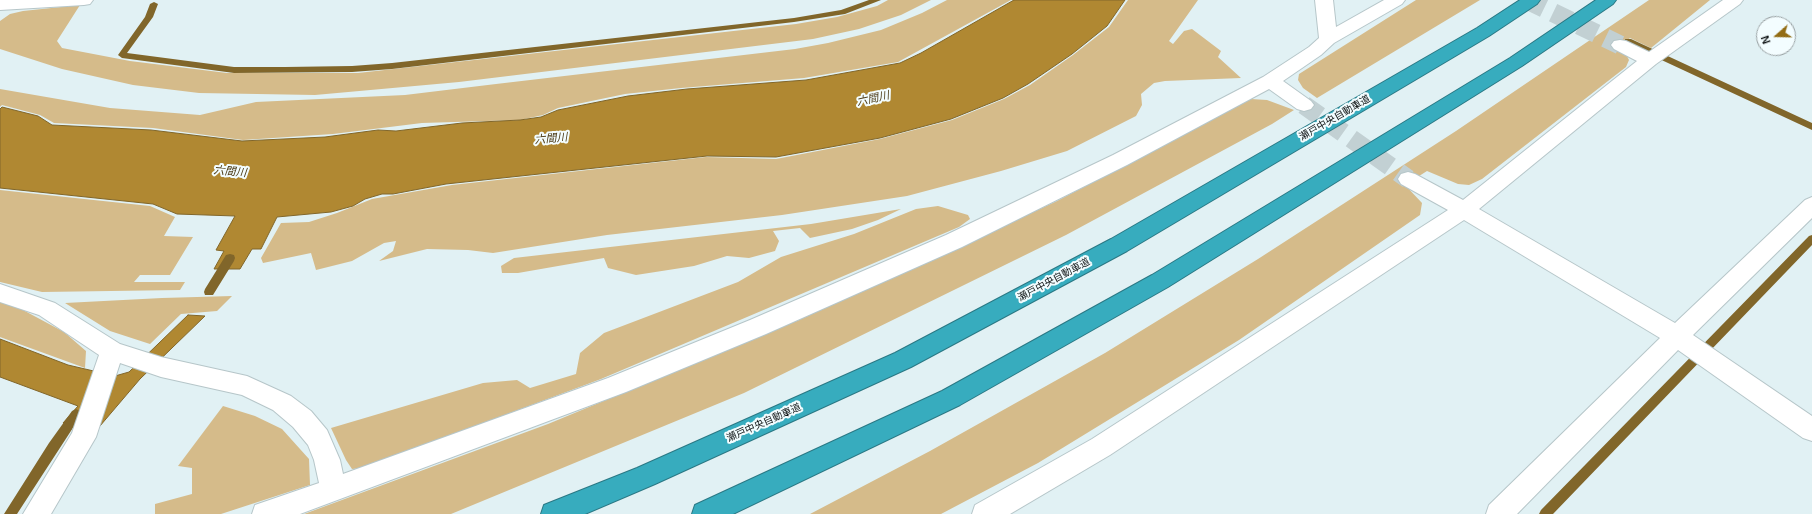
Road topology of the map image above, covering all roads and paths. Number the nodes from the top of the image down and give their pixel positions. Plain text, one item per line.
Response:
1 (84, 0) edge
2 (1324, 0) edge
3 (1396, 0) edge
4 (1531, 0) edge
5 (1607, 0) edge
6 (1734, 0) edge
7 (0, 5) edge
8 (1328, 39) junction
9 (1620, 45) tunnel mouth
10 (1655, 56) junction
11 (1270, 81) junction
12 (1304, 105) tunnel mouth
13 (1408, 180) tunnel mouth
14 (1812, 206) edge
15 (1464, 210) junction
16 (0, 293) edge
17 (1684, 340) junction
18 (109, 360) junction
19 (1812, 430) edge
20 (334, 490) junction
21 (36, 514) edge
22 (264, 514) edge
23 (554, 514) edge
24 (705, 514) edge
25 (985, 514) edge
26 (1499, 514) edge

1 - 7 street
2 - 8 street
3 - 8 street
4 - 23 highway, 瀬戸中央自動車道
5 - 24 highway
6 - 10 street
8 - 11 street
9 - 10 street
10 - 15 street
11 - 12 street
11 - 20 street
13 - 15 street
14 - 17 street
15 - 17 street
15 - 25 street
16 - 18 street
17 - 19 street
17 - 26 street
18 - 20 street
18 - 21 street
20 - 22 street

